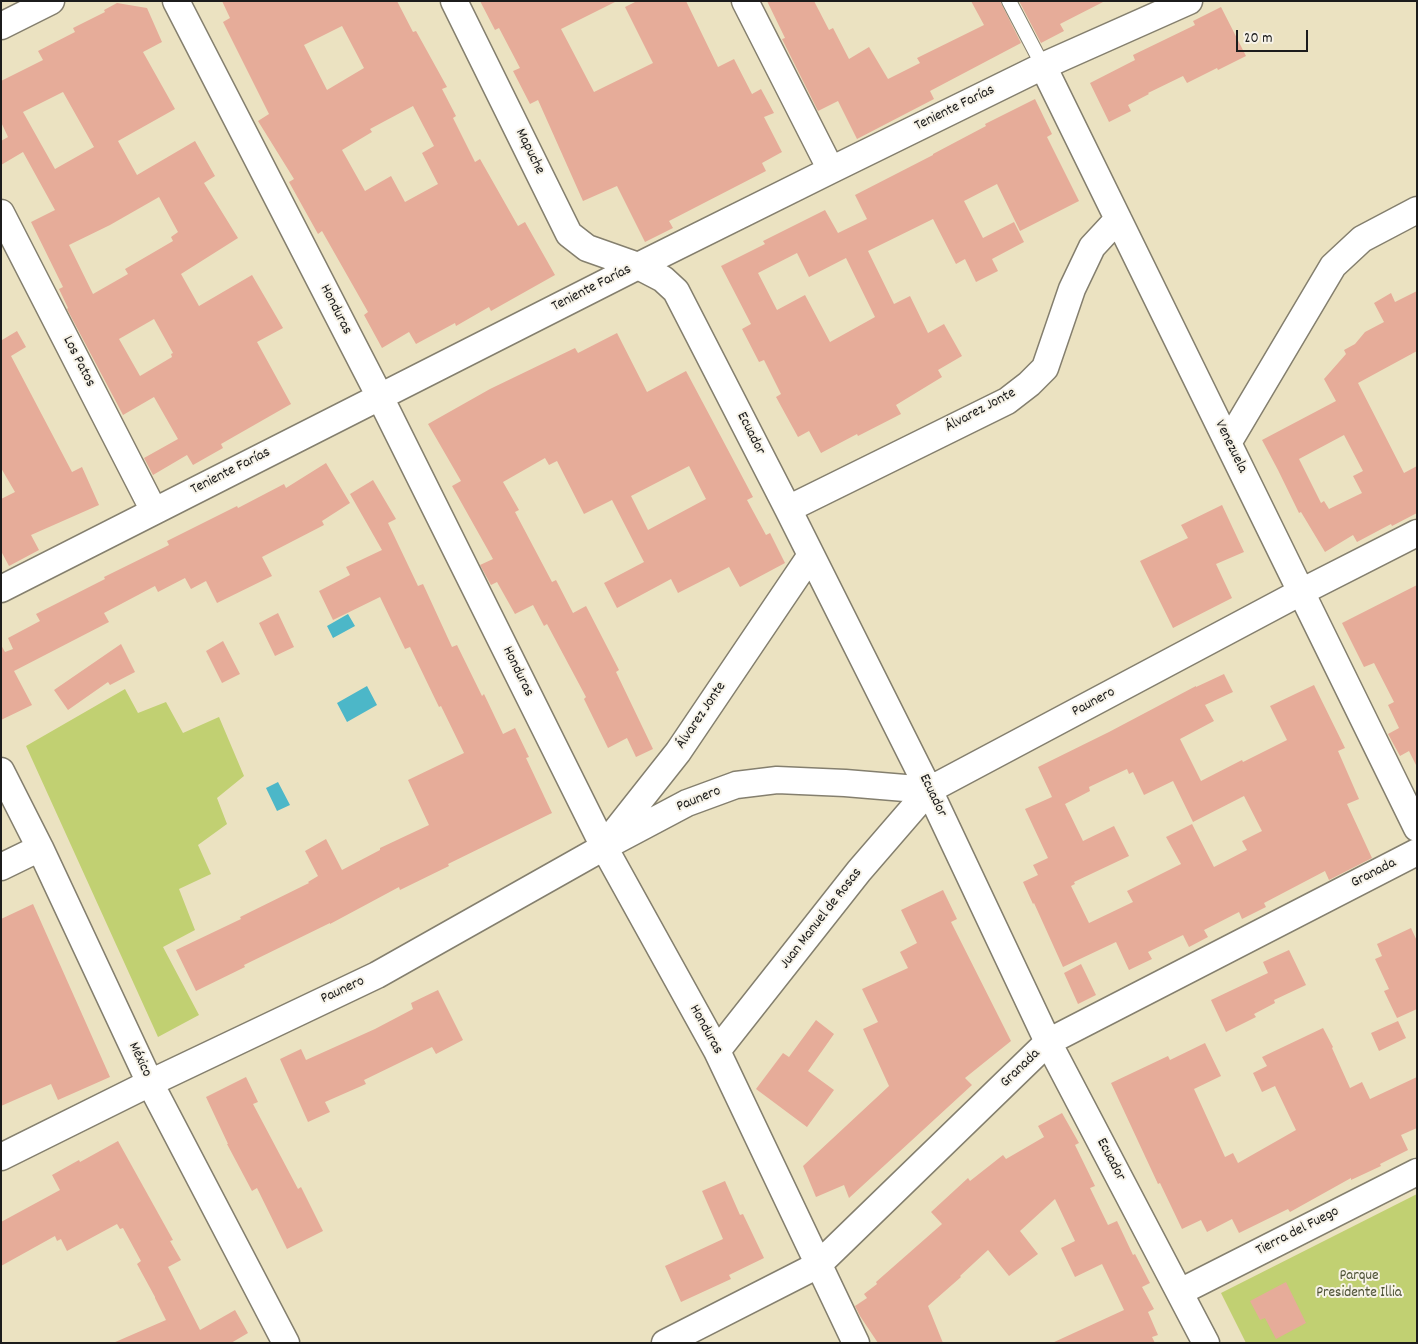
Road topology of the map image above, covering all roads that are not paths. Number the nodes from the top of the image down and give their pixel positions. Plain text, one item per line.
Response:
1 (51, 1) edge
2 (176, 1) edge
3 (454, 1) edge
4 (745, 1) edge
5 (1009, 1) edge
6 (1189, 1) edge
7 (1, 26) edge
8 (1043, 66) junction
9 (831, 170) junction
10 (1417, 210) edge
11 (1, 213) edge
12 (1118, 219) junction
13 (638, 266) junction
14 (380, 397) junction
15 (1228, 443) junction
16 (788, 509) junction
17 (154, 511) junction
18 (1417, 533) edge
19 (811, 555) junction
20 (1, 589) edge
21 (1301, 592) junction
22 (1, 771) edge
23 (929, 790) junction
24 (1417, 828) edge
25 (604, 847) junction
26 (40, 848) junction
27 (1417, 852) edge
28 (1, 867) edge
29 (1048, 1042) junction
30 (717, 1051) junction
31 (150, 1083) junction
32 (1, 1157) edge
33 (1417, 1172) edge
34 (818, 1265) junction
35 (1180, 1292) junction
36 (286, 1343) edge
37 (666, 1343) edge
38 (856, 1343) edge
39 (1206, 1343) edge

1 - 7 street
2 - 14 street, Honduras
3 - 13 street, Mapuche
4 - 9 street
5 - 8 lane
6 - 8 street, Teniente Farías
8 - 9 street, Teniente Farías
8 - 12 street, Venezuela
9 - 13 street, Teniente Farías
10 - 15 street
11 - 17 street, Los Patos
12 - 15 street, Venezuela
12 - 16 street, Álvarez Jonte
13 - 14 street, Teniente Farías
13 - 16 street, Ecuador
14 - 17 street, Teniente Farías
14 - 25 street, Honduras
15 - 21 street, Venezuela
16 - 19 street, Ecuador
17 - 20 street, Teniente Farías
18 - 21 street, Paunero
19 - 23 street, Ecuador
19 - 25 street, Álvarez Jonte
21 - 23 street, Paunero
21 - 24 street, Venezuela
22 - 26 street, México
23 - 25 street, Paunero
23 - 29 street, Ecuador
23 - 30 street, Juan Manuel de Rosas
25 - 30 street, Honduras
25 - 31 street, Paunero
26 - 28 street
26 - 31 street, México
27 - 29 street, Granada
29 - 34 street, Granada
29 - 35 street, Ecuador
30 - 34 street, Honduras
31 - 32 street, Paunero
31 - 36 street, México
33 - 35 street, Tierra del Fuego
34 - 37 street, Granada
34 - 38 street, Honduras
35 - 39 street, Ecuador

